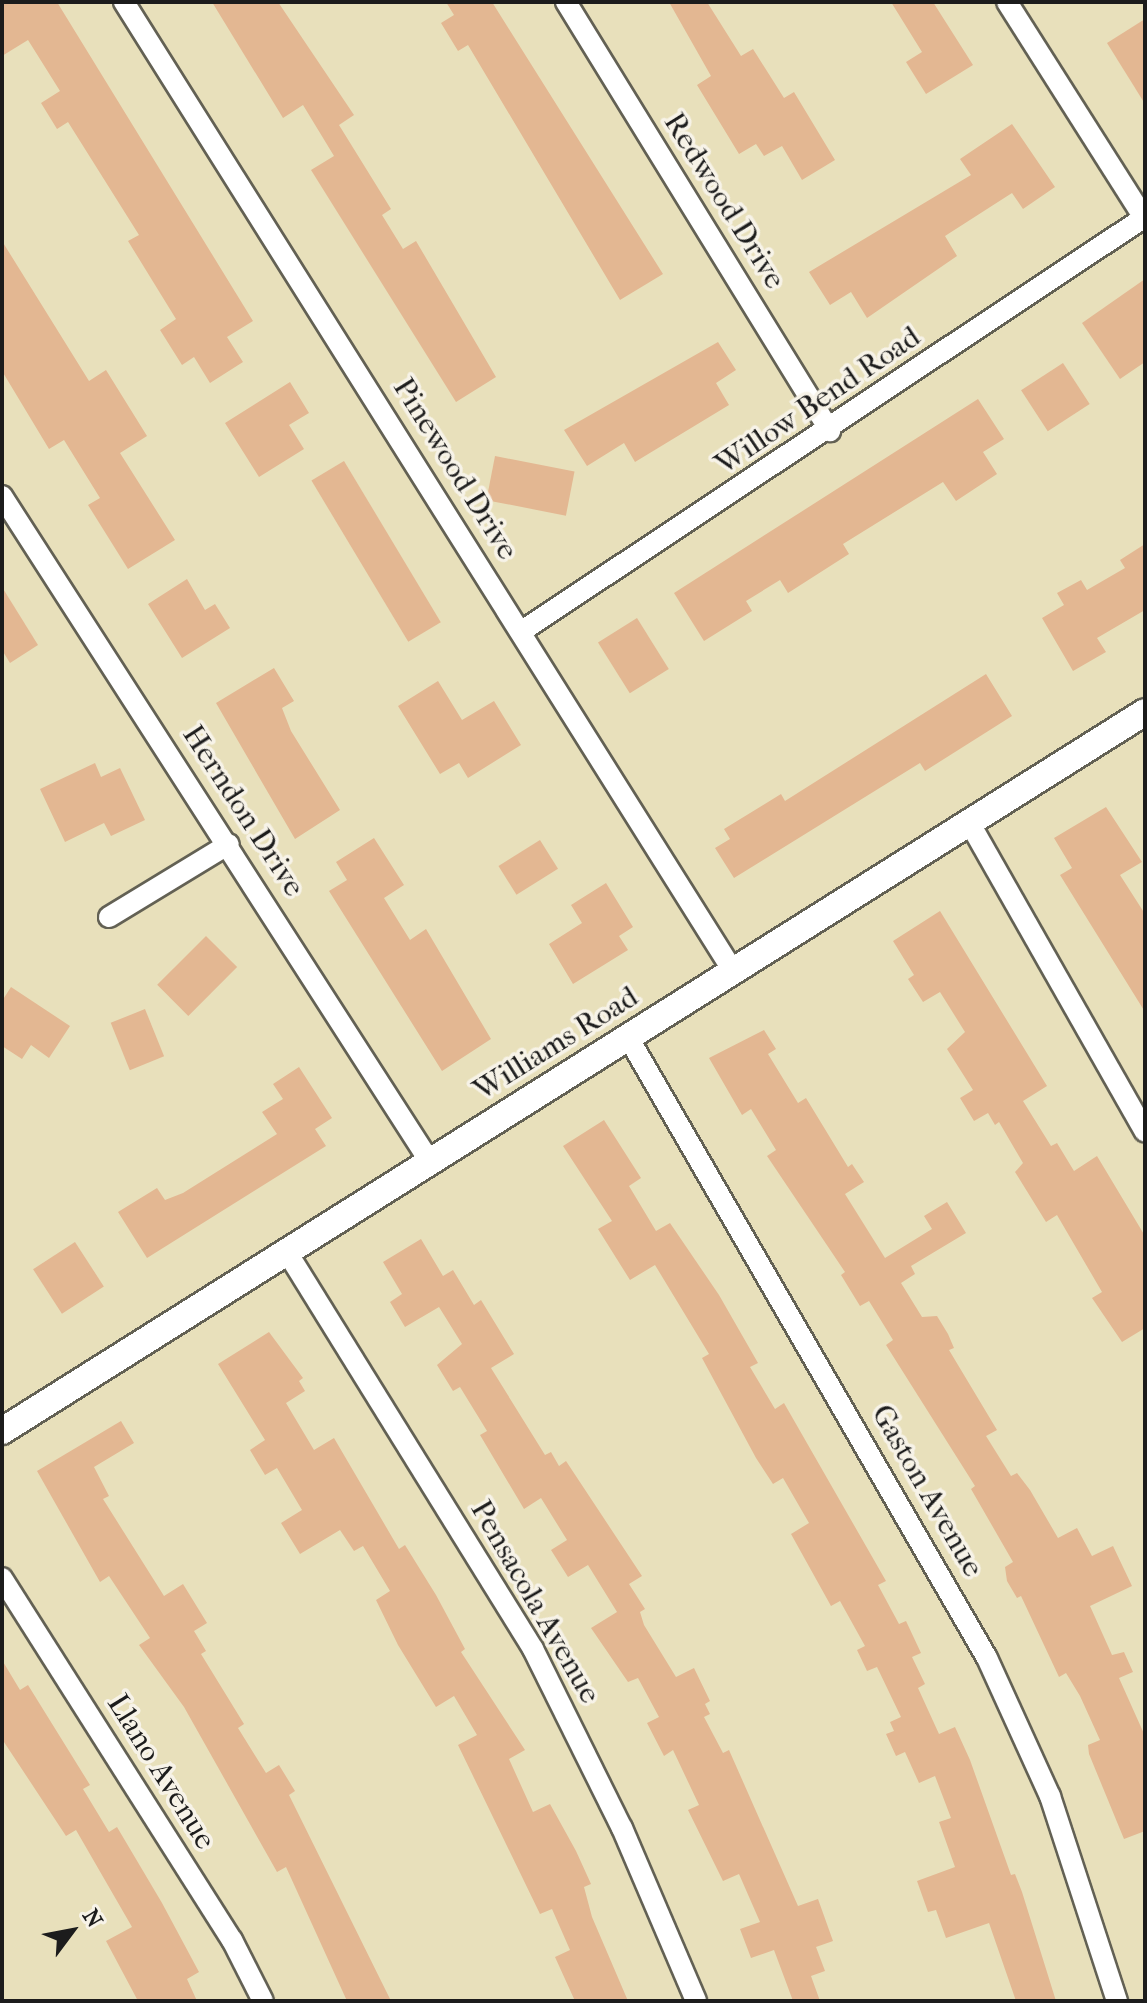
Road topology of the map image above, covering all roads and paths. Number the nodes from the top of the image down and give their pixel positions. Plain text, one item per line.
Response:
1 (124, 2) edge
2 (566, 2) edge
3 (1007, 2) edge
4 (1144, 218) edge
5 (830, 431) junction
6 (2, 496) edge
7 (522, 631) junction
8 (1145, 712) edge
9 (969, 822) junction
10 (229, 844) junction
11 (109, 917) dead end
12 (733, 971) junction
13 (628, 1037) junction
14 (1145, 1132) edge
15 (430, 1162) junction
16 (287, 1252) junction
17 (2, 1431) edge
18 (2, 1578) edge
19 (263, 2001) edge
20 (696, 2001) edge
21 (1117, 2001) edge

1 - 7 street, Pinewood Drive
2 - 5 street, Redwood Drive
3 - 4 street
4 - 5 street, Willow Bend Road
5 - 7 street, Willow Bend Road
6 - 10 street, Herndon Drive
7 - 12 street, Pinewood Drive
8 - 9 street, Williams Road
9 - 12 street, Williams Road
9 - 14 street
10 - 11 street
10 - 15 street, Herndon Drive
12 - 13 street, Williams Road
13 - 15 street, Williams Road
13 - 21 street, Gaston Avenue
15 - 16 street, Williams Road
16 - 17 street, Williams Road
16 - 20 street, Pensacola Avenue
18 - 19 street, Llano Avenue

